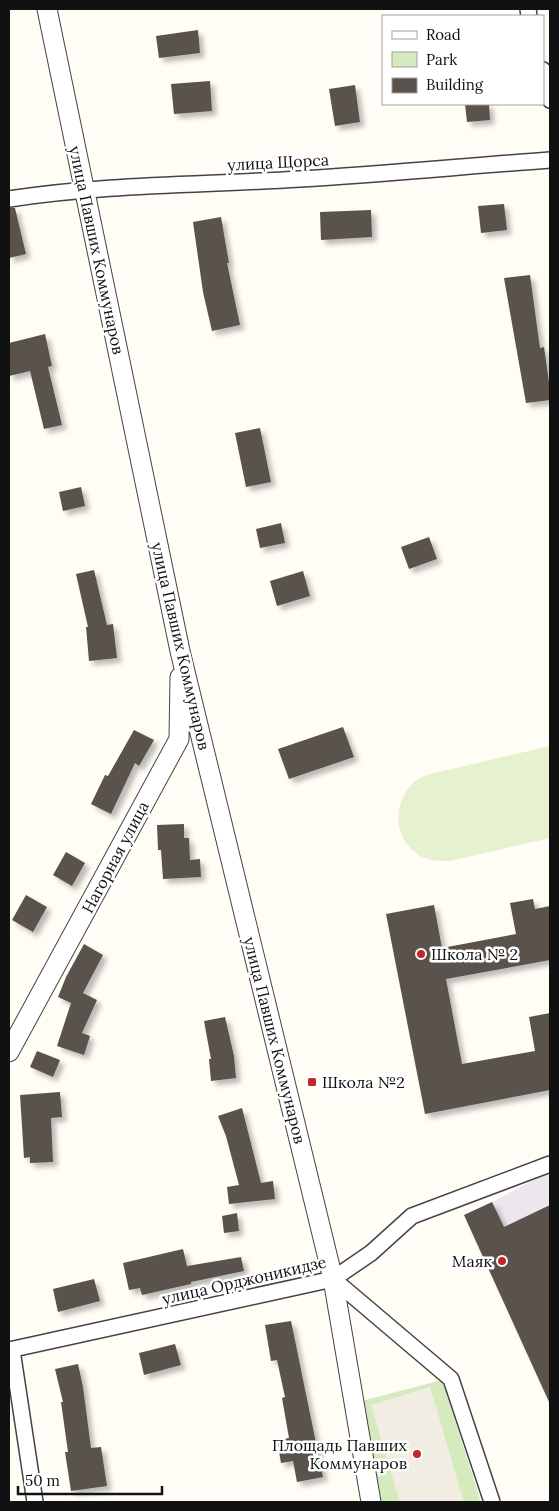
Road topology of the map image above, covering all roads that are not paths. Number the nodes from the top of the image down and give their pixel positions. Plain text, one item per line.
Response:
1 (47, 9) edge
2 (544, 74) edge
3 (550, 100) edge
4 (550, 160) edge
5 (84, 191) junction
6 (9, 199) edge
7 (180, 651) junction
8 (9, 1052) edge
9 (550, 1164) edge
10 (333, 1279) junction
11 (11, 1350) edge
12 (36, 1502) edge
13 (372, 1502) edge
14 (492, 1502) edge

1 - 5 street, улица Павших Коммунаров
2 - 3 street
4 - 5 street, улица Щорса
5 - 6 street, улица Щорса
5 - 7 street, улица Павших Коммунаров
7 - 8 street, Нагорная улица
7 - 10 street, улица Павших Коммунаров
9 - 10 street, улица Орджоникидзе
10 - 11 street, улица Орджоникидзе
10 - 13 street, улица Павших Коммунаров
10 - 14 street
11 - 12 street

